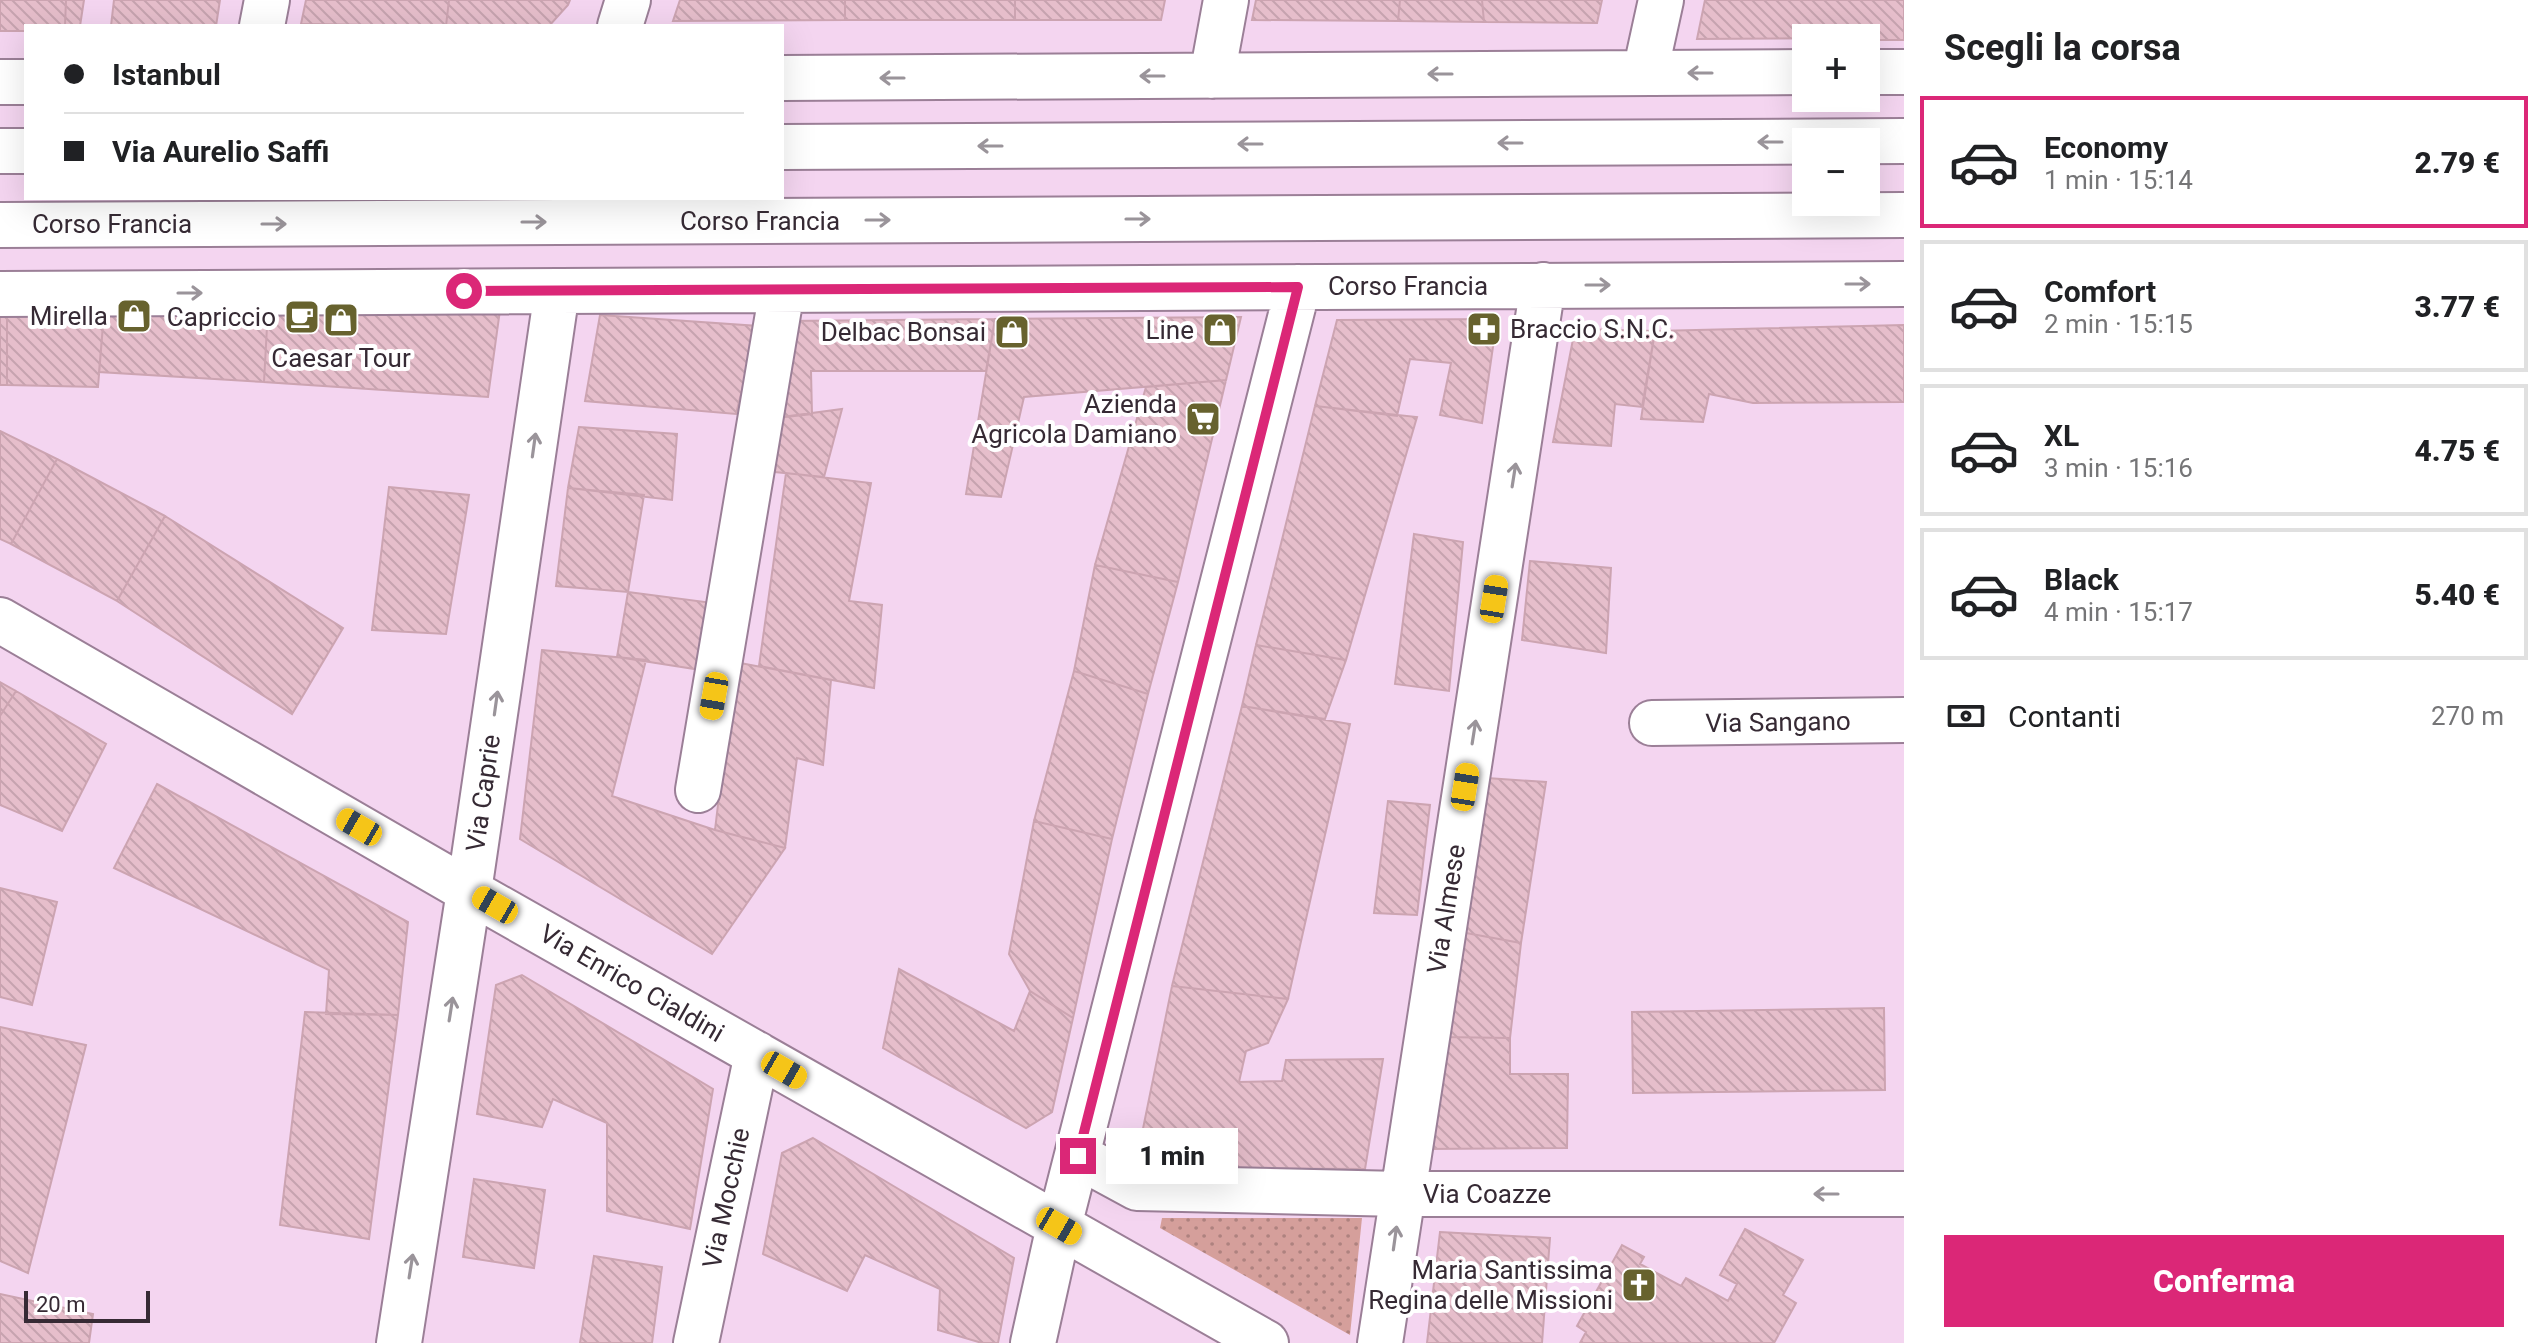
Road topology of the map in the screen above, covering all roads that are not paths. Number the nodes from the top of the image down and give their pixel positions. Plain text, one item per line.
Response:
1 (267, 0) edge
2 (628, 0) edge
3 (1226, 0) edge
4 (1661, 0) edge
5 (262, 24) edge
6 (621, 24) edge
7 (1792, 72) edge
8 (1880, 72) edge
9 (1904, 72) edge
10 (1645, 73) junction
11 (1212, 76) junction
12 (784, 78) edge
13 (0, 82) edge
14 (24, 82) edge
15 (1904, 141) edge
16 (784, 147) edge
17 (0, 151) edge
18 (24, 151) edge
19 (1904, 215) edge
20 (0, 225) edge
21 (1904, 284) edge
22 (1543, 285) junction
23 (1298, 287) junction
24 (782, 290) junction
25 (557, 291) junction
26 (0, 294) edge
27 (0, 620) edge
28 (1904, 720) edge
29 (1652, 723) dead end
30 (698, 790) dead end
31 (469, 891) junction
32 (757, 1054) junction
33 (1078, 1156) junction
34 (1401, 1194) junction
35 (1904, 1194) edge
36 (1059, 1226) junction
37 (399, 1343) edge
38 (696, 1343) edge
39 (1033, 1343) edge
40 (1266, 1343) edge
41 (1380, 1343) edge

1 - 5 street
2 - 6 street
3 - 11 street
4 - 10 street
7 -> 10 street
8 - 9 street
10 -> 11 street
11 -> 12 street
13 - 14 street
15 -> 16 street
17 - 18 street
20 -> 19 street, Corso Francia
22 -> 21 street, Corso Francia
22 - 23 street, Corso Francia
34 -> 22 street, Via Almese
23 - 24 street, Corso Francia
23 - 33 street
24 - 25 street, Corso Francia
24 - 30 street
26 -> 25 street, Corso Francia
31 -> 25 street, Via Caprie
27 - 31 street, Via Enrico Cialdini
28 - 29 street, Via Sangano
31 - 32 street, Via Enrico Cialdini
37 -> 31 street, Via Caprie
32 - 36 street, Via Enrico Cialdini
32 - 38 street, Via Mocchie
33 - 34 street, Via Coazze
33 - 36 street
35 -> 34 street, Via Coazze
41 -> 34 street, Via Almese
36 - 39 street
36 - 40 street, Via Enrico Cialdini

